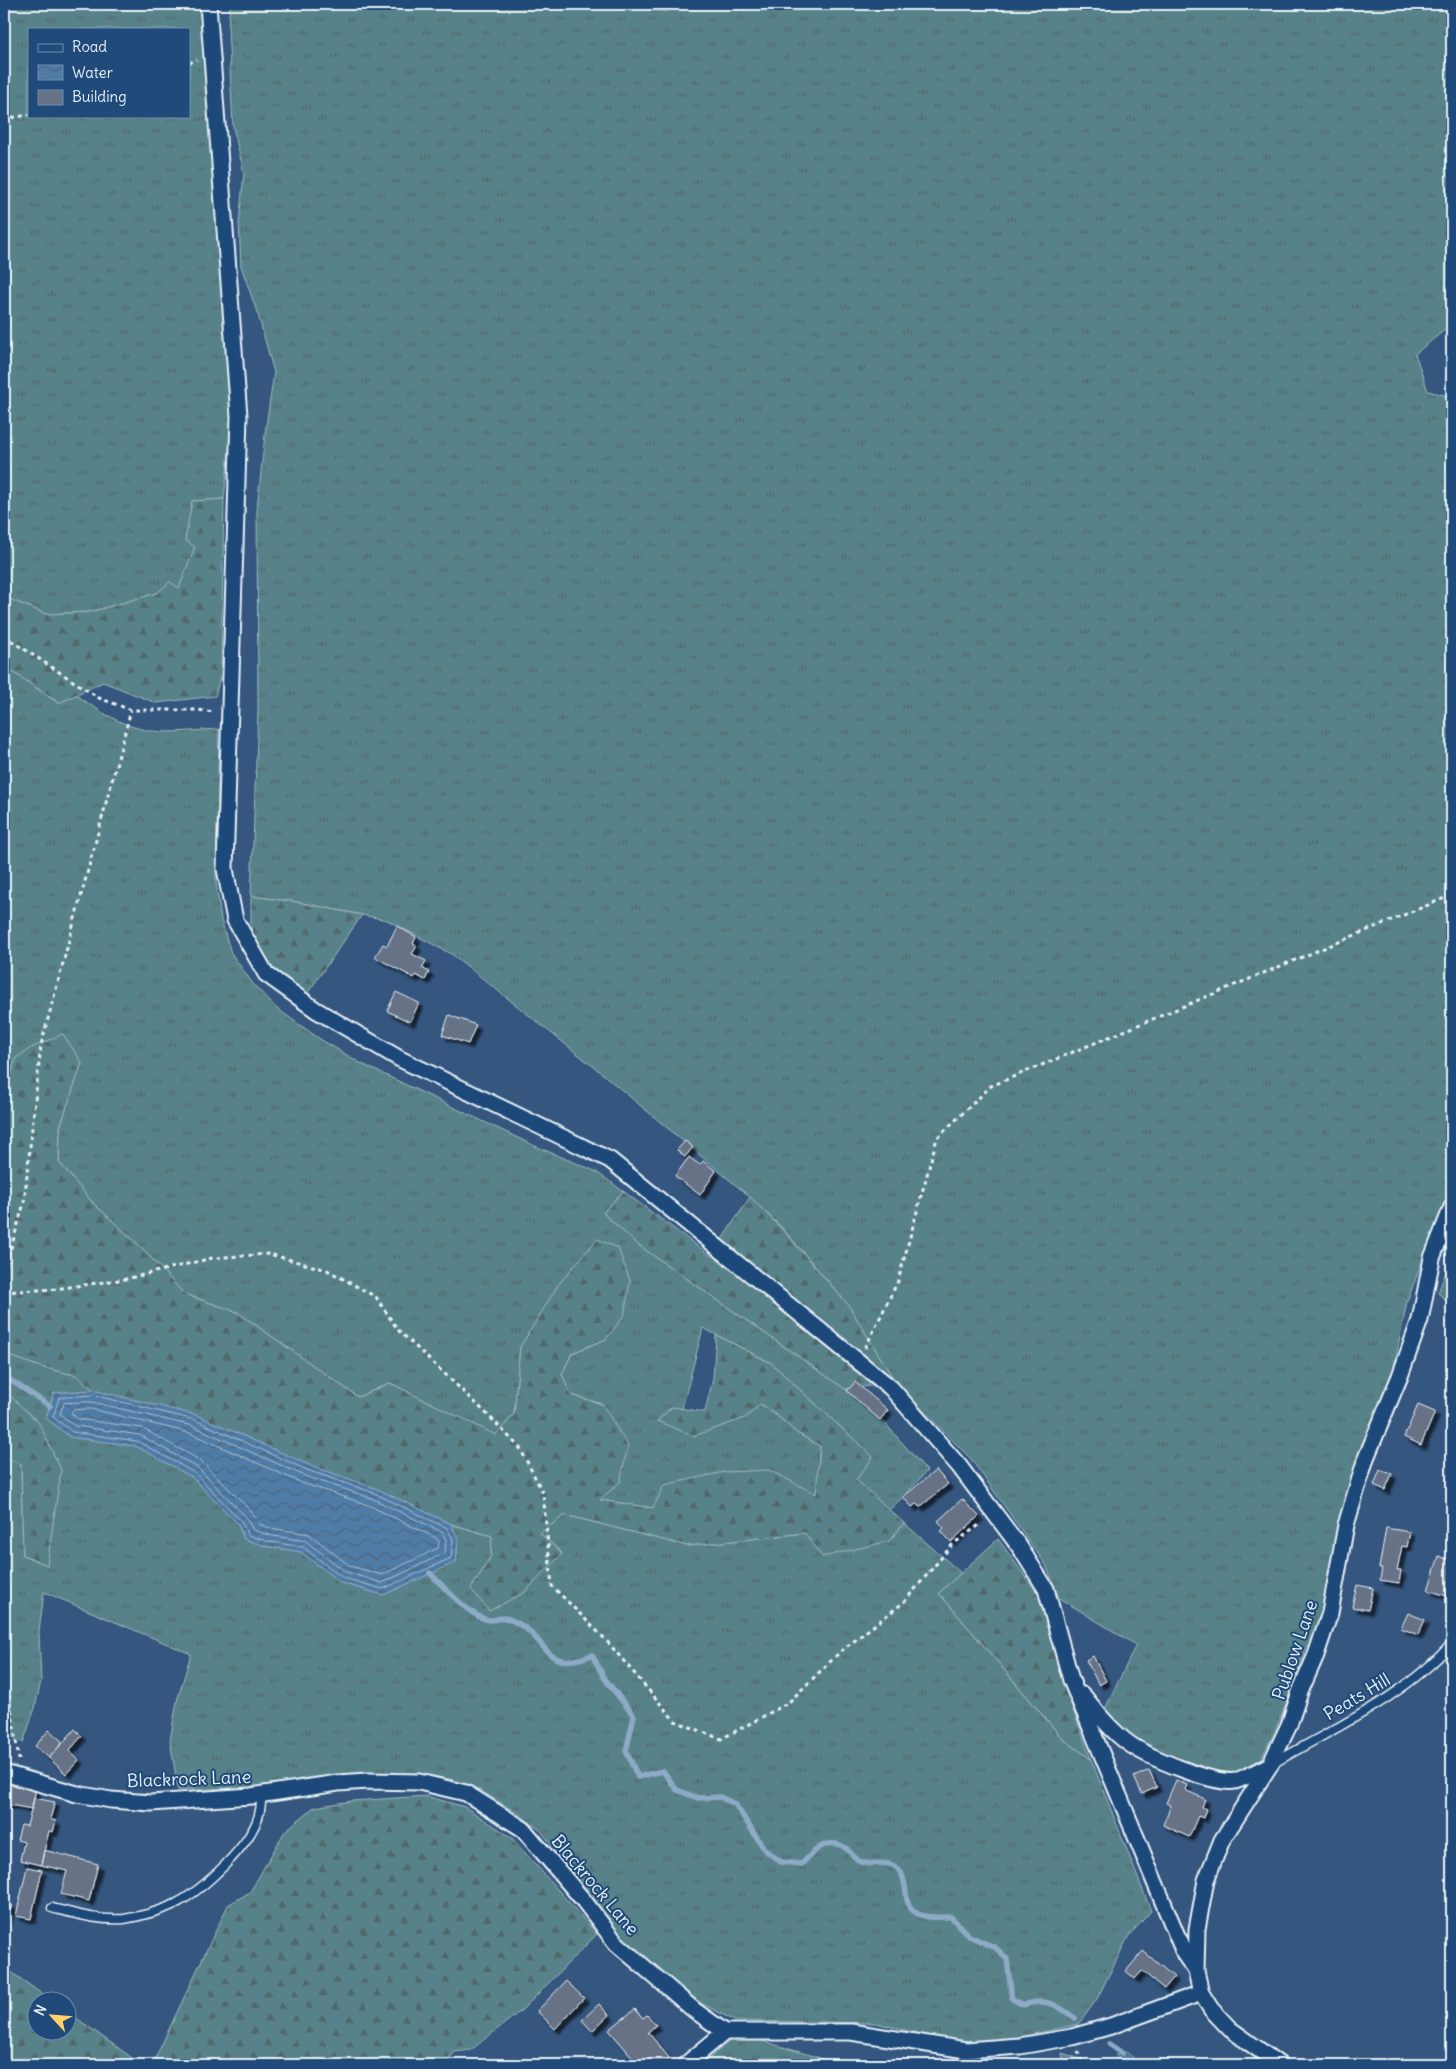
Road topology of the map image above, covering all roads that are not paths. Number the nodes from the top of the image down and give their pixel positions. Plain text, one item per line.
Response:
1 (208, 4) edge
2 (217, 4) edge
3 (211, 52) junction
4 (1452, 1207) edge
5 (1452, 1643) edge
6 (1071, 1680) junction
7 (1270, 1766) junction
8 (4, 1773) edge
9 (262, 1795) junction
10 (52, 1908) dead end
11 (1196, 1971) junction
12 (1201, 1993) junction
13 (725, 2032) junction
14 (685, 2065) edge
15 (1280, 2065) edge

1 - 3 street
2 - 3 street
3 - 6 street
4 - 7 street, Publow Lane
5 - 7 lane, Peats Hill
6 - 7 street
6 - 11 street
7 - 11 street, Publow Lane
8 - 9 street, Blackrock Lane
9 - 10 lane
9 - 13 street, Blackrock Lane
11 - 12 street, Publow Lane
12 - 13 street
12 - 15 street, Publow Lane
13 - 14 street

